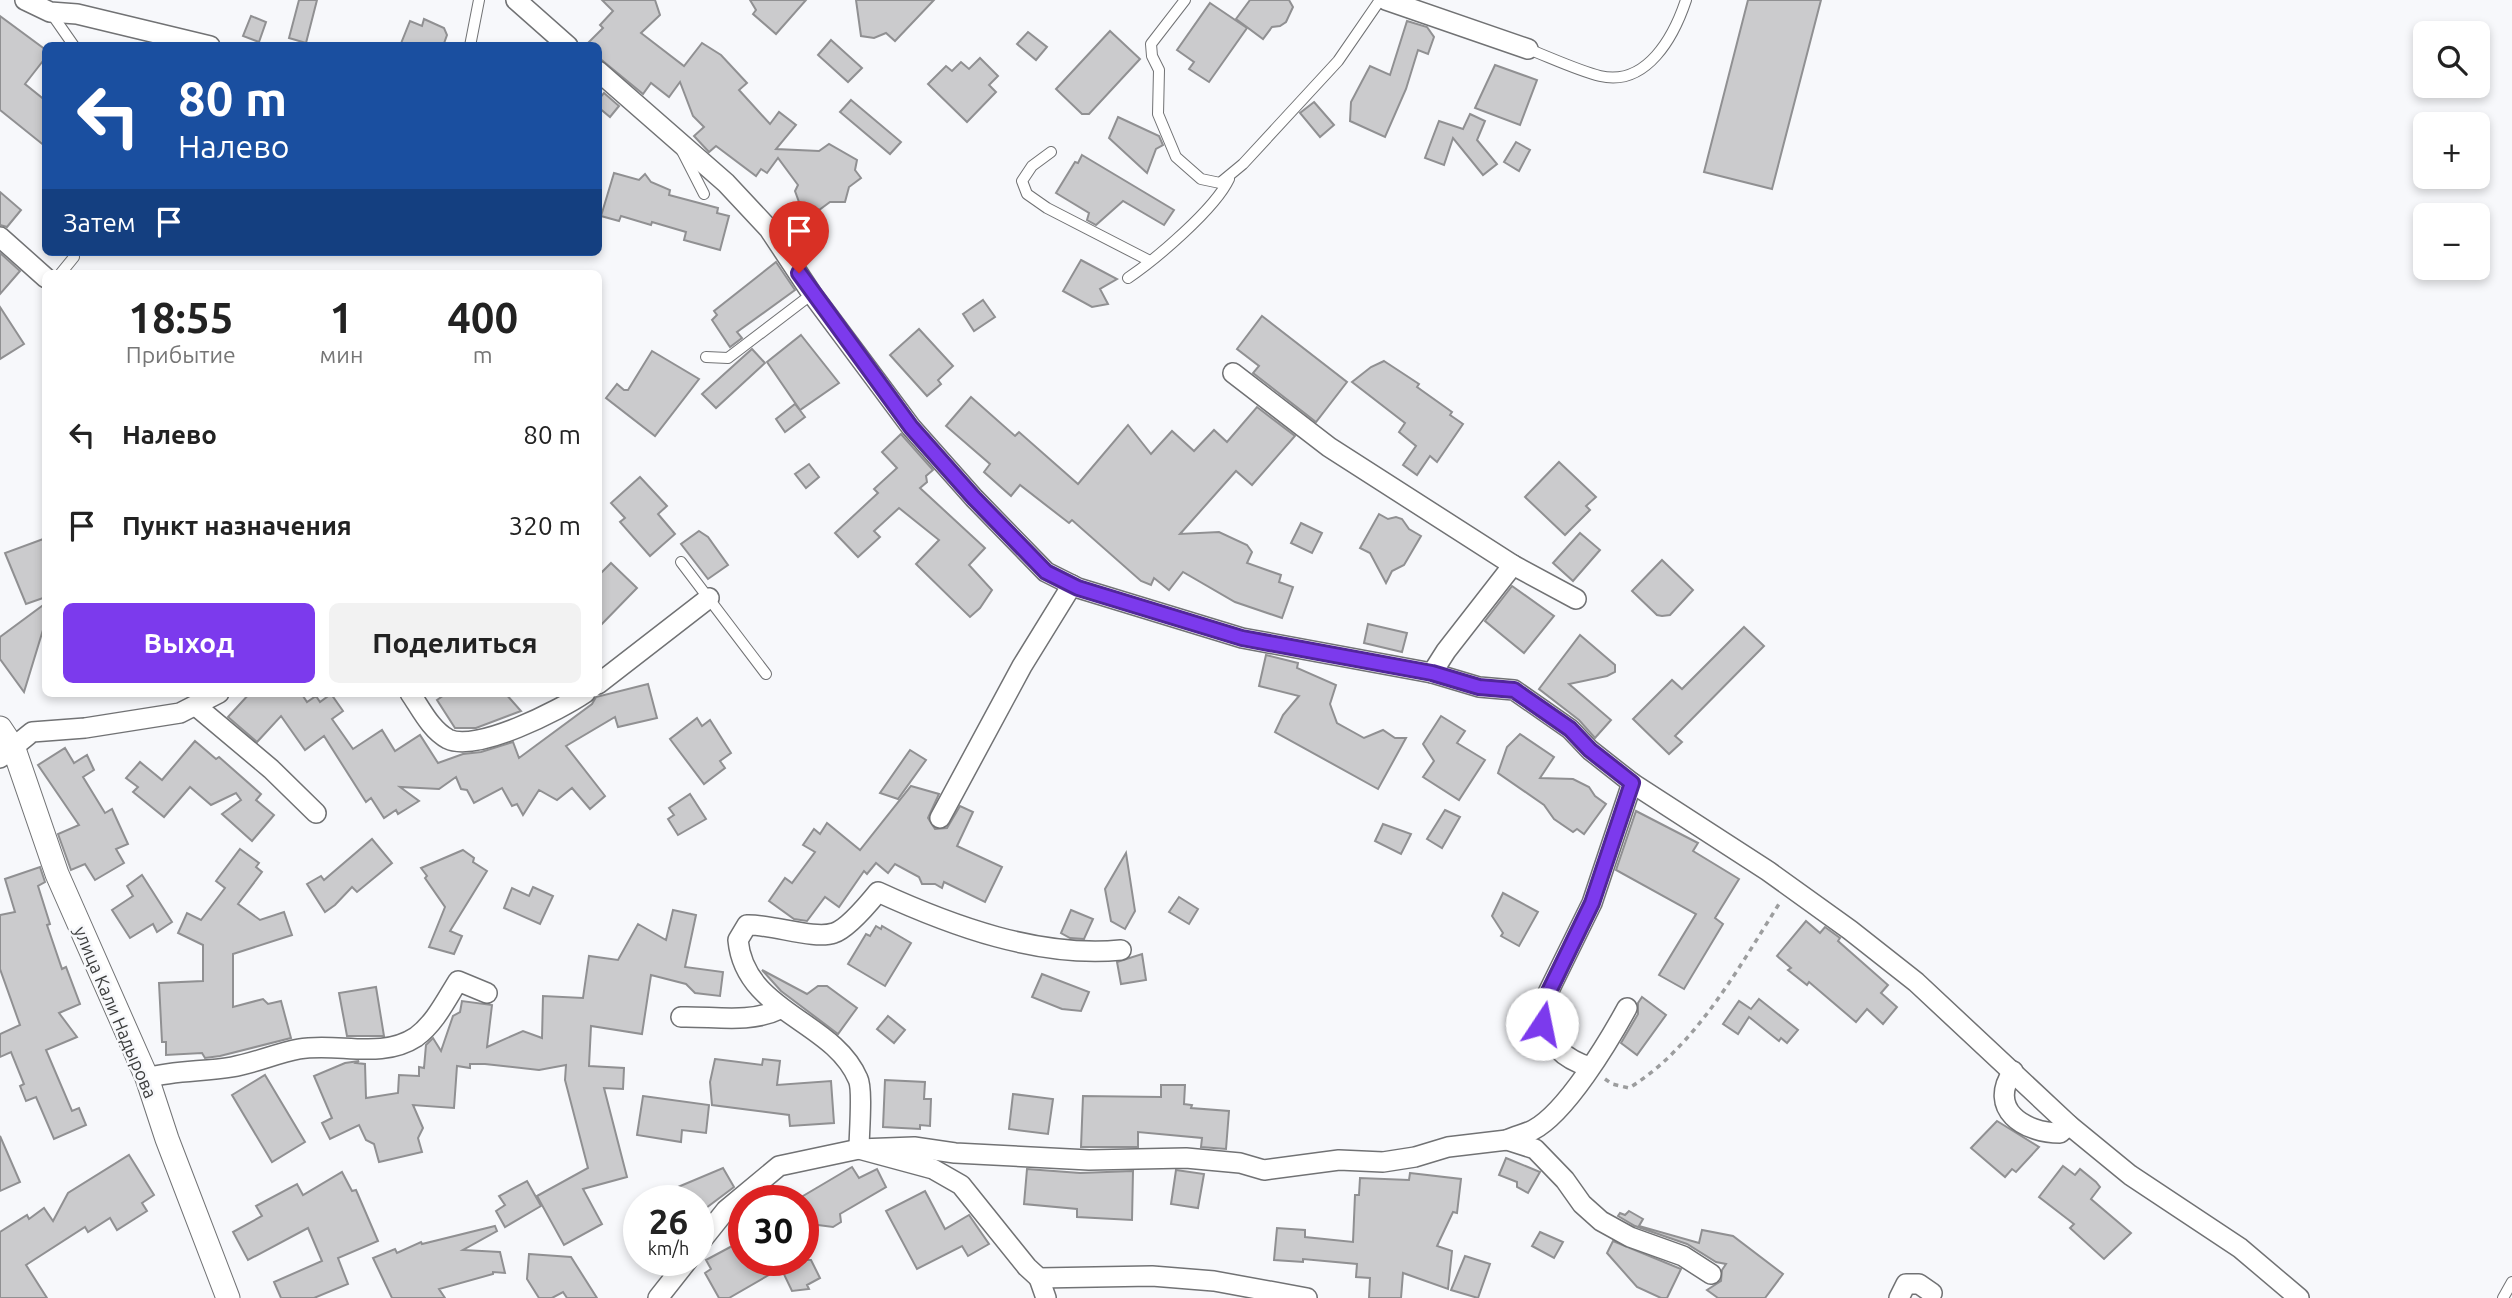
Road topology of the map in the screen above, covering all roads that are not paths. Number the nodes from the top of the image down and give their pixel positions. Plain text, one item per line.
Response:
1 (25, 0) edge
2 (479, 0) edge
3 (516, 0) edge
4 (1185, 0) edge
5 (1380, 0) edge
6 (1386, 0) edge
7 (1686, 0) edge
8 (50, 12) junction
9 (71, 42) edge
10 (194, 42) edge
11 (471, 42) edge
12 (563, 42) edge
13 (1528, 49) joint
14 (602, 75) edge
15 (678, 142) junction
16 (1051, 152) dead end
17 (1230, 175) junction
18 (704, 194) dead end
19 (0, 237) edge
20 (74, 257) dead end
21 (1150, 261) junction
22 (63, 270) edge
23 (42, 274) edge
24 (1128, 278) dead end
25 (812, 294) junction
26 (706, 357) dead end
27 (1233, 373) dead end
28 (681, 562) dead end
29 (1513, 565) junction
30 (1072, 585) junction
31 (709, 598) junction
32 (1576, 599) dead end
33 (1432, 673) junction
34 (766, 674) dead end
35 (602, 681) edge
36 (212, 697) edge
37 (413, 697) edge
38 (577, 697) edge
39 (196, 706) junction
40 (0, 728) edge
41 (7, 754) edge
42 (1632, 783) junction
43 (316, 813) dead end
44 (940, 818) dead end
45 (1121, 950) dead end
46 (487, 993) dead end
47 (1627, 1008) dead end
48 (779, 1009) junction
49 (681, 1017) dead end
50 (1590, 1067) junction
51 (2012, 1071) junction
52 (146, 1078) junction
53 (2069, 1125) junction
54 (1507, 1140) junction
55 (859, 1149) junction
56 (777, 1161) junction
57 (755, 1168) dead end
58 (714, 1225) edge
59 (1711, 1274) dead end
60 (675, 1276) edge
61 (1039, 1278) junction
62 (2512, 1282) edge
63 (1932, 1293) dead end
64 (228, 1298) edge
65 (658, 1298) edge
66 (1046, 1298) edge
67 (1307, 1298) edge
68 (1899, 1298) edge
69 (2298, 1298) edge
70 (2503, 1298) edge

1 - 8 street
2 - 11 lane
3 - 12 street
4 - 17 lane
5 - 17 lane
6 - 13 street
7 - 13 lane
8 - 9 lane
8 - 10 street
14 - 15 street
15 - 18 lane
15 - 25 street
16 - 21 lane
17 - 21 lane
19 - 23 street
20 - 22 lane
21 - 24 lane
25 - 26 lane
25 - 30 street
27 - 29 street
28 - 31 lane
29 - 32 street
29 - 33 street
30 - 33 street
30 - 44 street
31 - 34 lane
31 - 35 street
33 - 42 street
36 - 39 street
37 - 38 street
39 - 41 street
39 - 43 street
40 - 41 street, улица Кали Надырова
41 - 52 street, улица Кали Надырова
42 - 50 street
42 - 51 street
45 - 48 street
46 - 52 street
47 - 50 street
48 - 49 street
48 - 55 street
50 - 54 street
51 - 53 street
51 - 53 street
52 - 64 street, улица Кали Надырова
53 - 69 street
54 - 55 street
54 - 59 street
55 - 56 street
55 - 61 street
56 - 57 street
56 - 58 street
60 - 65 street
61 - 66 street
61 - 67 street
62 - 70 lane
63 - 68 street

